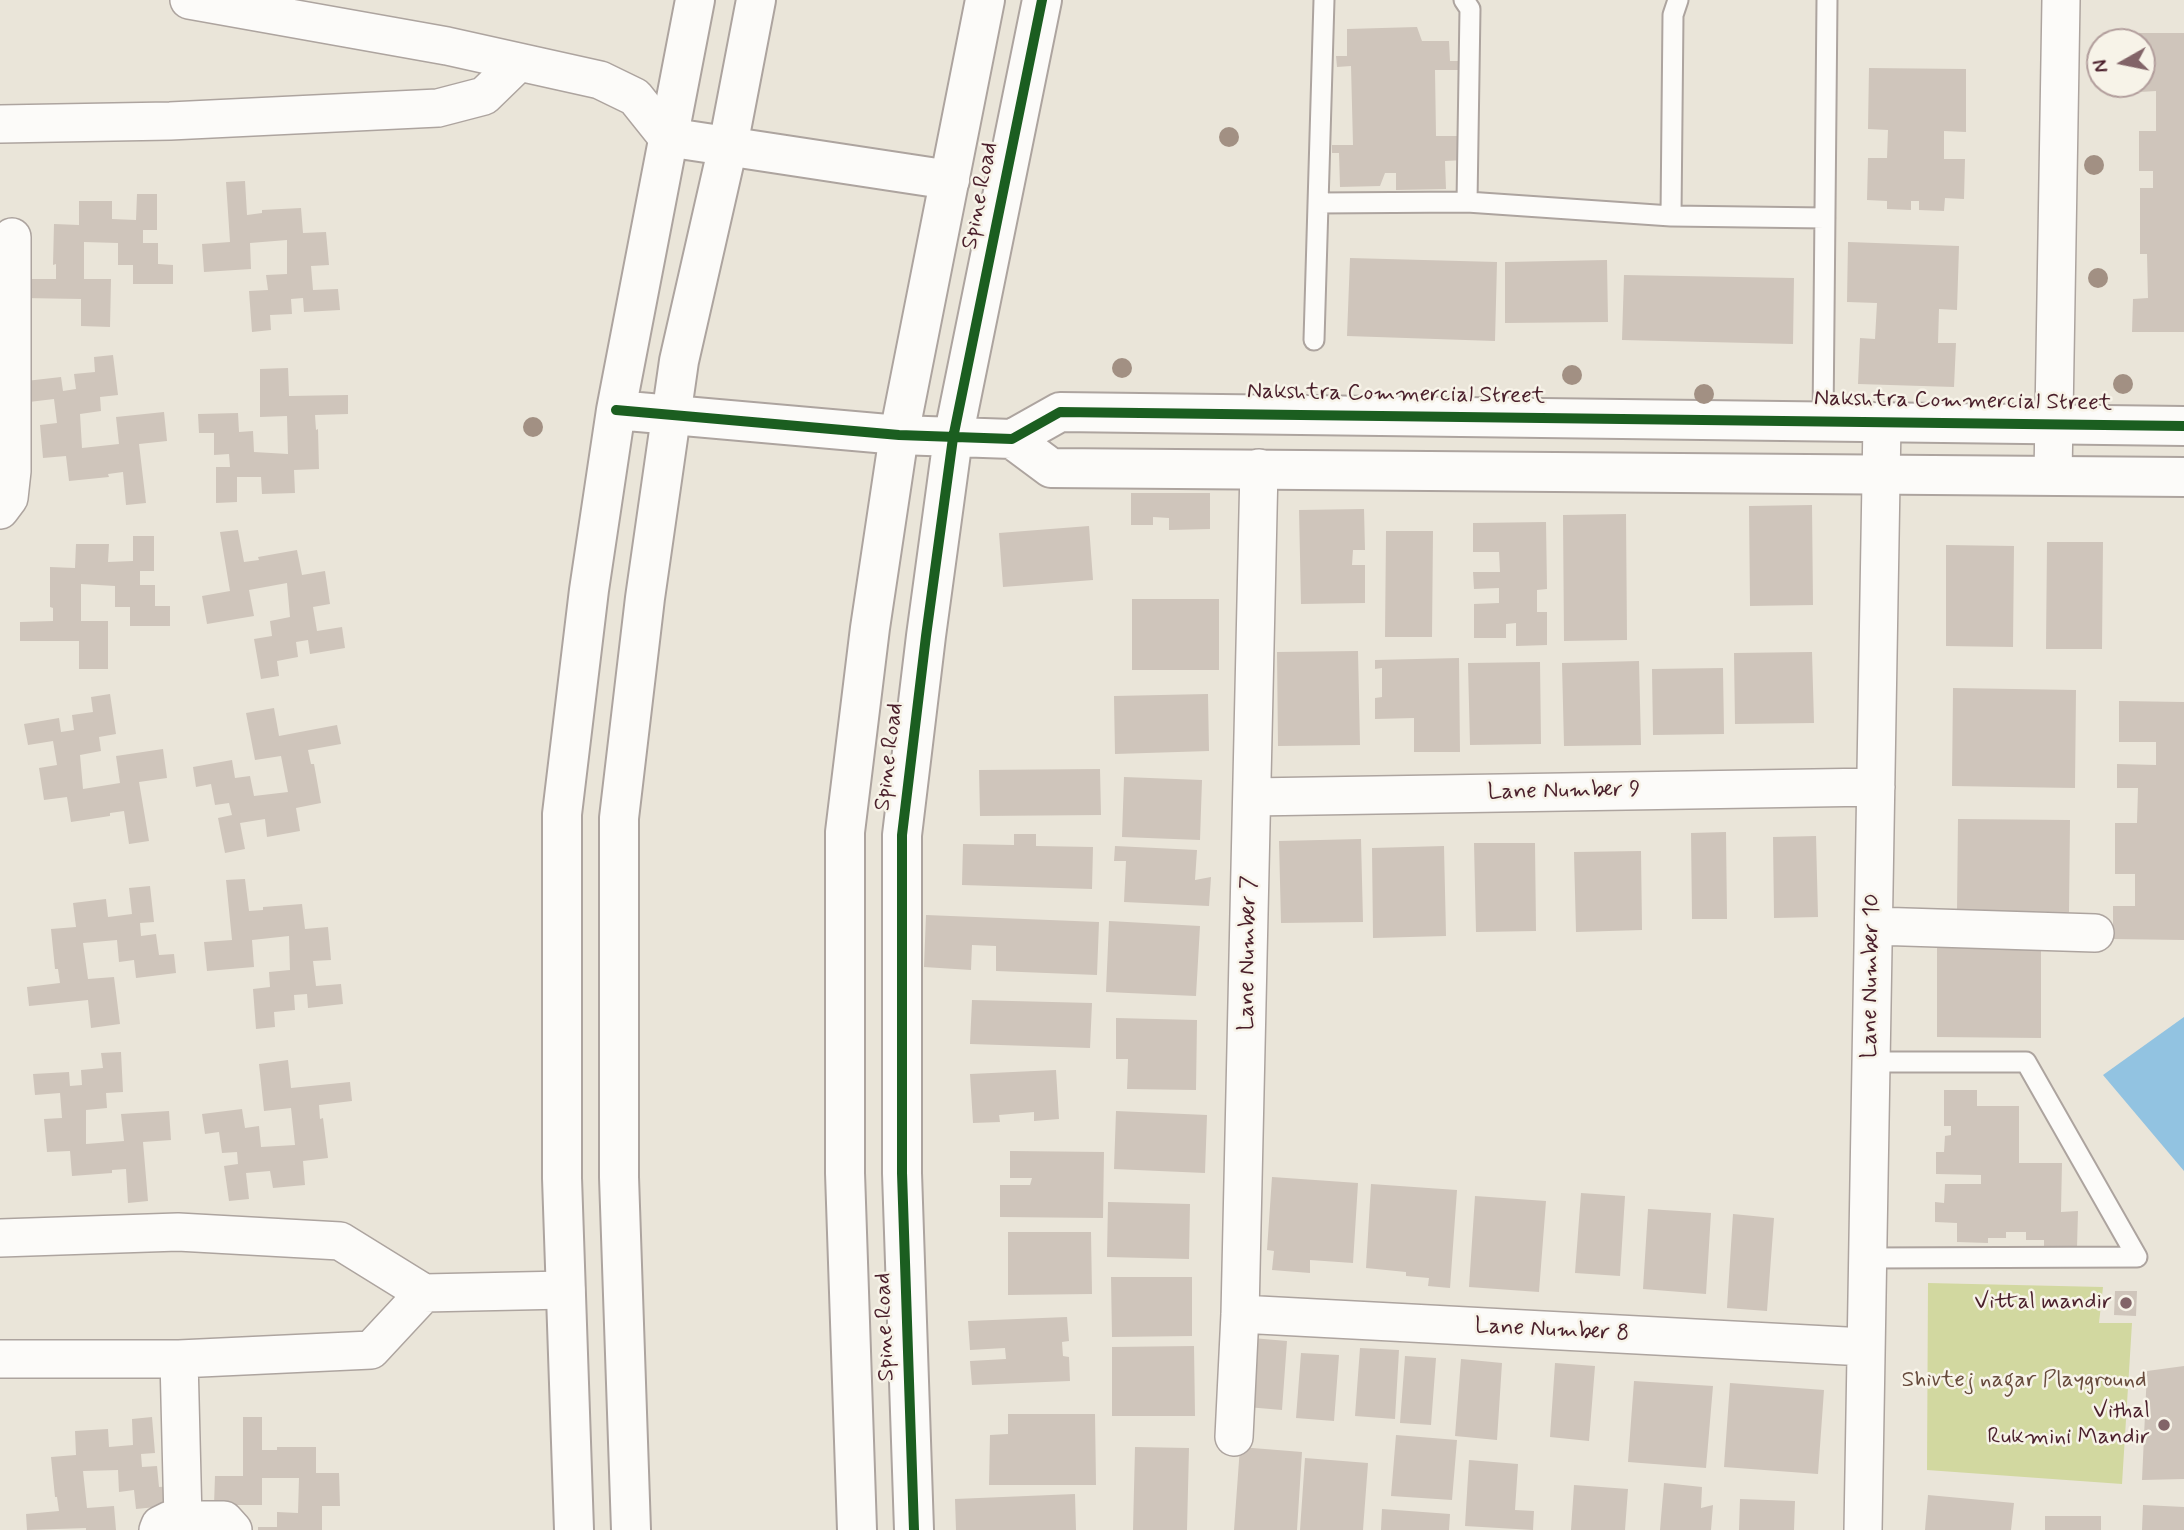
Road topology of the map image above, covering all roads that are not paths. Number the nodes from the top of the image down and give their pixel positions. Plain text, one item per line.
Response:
1 (189, 0) edge
2 (695, 0) edge
3 (756, 0) edge
4 (985, 0) edge
5 (1042, 0) edge
6 (1324, 0) edge
7 (1464, 0) edge
8 (1678, 0) edge
9 (1827, 0) edge
10 (2061, 0) edge
11 (519, 62) junction
12 (0, 124) edge
13 (667, 137) junction
14 (728, 146) junction
15 (950, 180) junction
16 (1467, 202) junction
17 (1318, 203) junction
18 (1671, 216) junction
19 (1825, 218) junction
20 (12, 237) dead end
21 (1314, 340) dead end
22 (616, 410) junction
23 (672, 415) junction
24 (1823, 422) junction
25 (1882, 422) junction
26 (2054, 424) junction
27 (2184, 426) edge
28 (899, 435) junction
29 (953, 438) junction
30 (1012, 439) junction
31 (1259, 468) junction
32 (1882, 474) junction
33 (2053, 476) junction
34 (2184, 477) edge
35 (0, 510) edge
36 (1876, 787) junction
37 (1252, 797) junction
38 (1874, 926) junction
39 (2095, 933) dead end
40 (1871, 1062) junction
41 (0, 1238) edge
42 (1867, 1258) junction
43 (566, 1290) junction
44 (424, 1293) junction
45 (1240, 1314) junction
46 (1865, 1347) junction
47 (0, 1359) edge
48 (179, 1359) junction
49 (1234, 1437) dead end
50 (171, 1525) edge
51 (233, 1530) edge
52 (574, 1530) edge
53 (631, 1530) edge
54 (857, 1530) edge
55 (914, 1530) edge
56 (1863, 1530) edge

1 - 11 street
2 - 13 street
3 - 14 street
4 - 15 street, Spine Road
5 - 29 street, Spine Road
6 - 17 lane
7 - 16 lane
8 - 18 lane
9 - 19 lane
10 - 26 street
11 - 12 street
11 - 13 street
13 - 14 street
13 - 22 street
14 - 15 street
14 - 23 street
15 - 28 street, Spine Road
16 - 17 lane
16 - 18 lane
17 - 21 lane
18 - 19 lane
19 - 24 lane
20 - 35 street
22 - 23 street
22 - 43 street
23 - 28 street
23 - 53 street
24 - 25 street, Nakshtra Commercial Street
24 - 30 street, Nakshtra Commercial Street
25 - 26 street, Nakshtra Commercial Street
25 - 32 street, Lane Number 10
26 - 27 street, Nakshtra Commercial Street
26 - 33 street
28 - 29 street
28 - 54 street, Spine Road
29 - 30 street
29 - 55 street, Spine Road
30 - 31 street
31 - 32 street
31 - 37 street, Lane Number 7
32 - 33 street
32 - 36 street, Lane Number 10
33 - 34 street
36 - 37 street, Lane Number 9
36 - 38 street, Lane Number 10
37 - 45 street, Lane Number 7
38 - 39 street
38 - 40 street, Lane Number 10
40 - 42 street, Lane Number 10
40 - 42 lane
41 - 44 street
42 - 46 street, Lane Number 10
43 - 44 street
43 - 52 street
44 - 48 street
45 - 46 street, Lane Number 8
45 - 49 street, Lane Number 7
46 - 56 street, Lane Number 10
47 - 48 street
48 - 50 street
50 - 51 street

